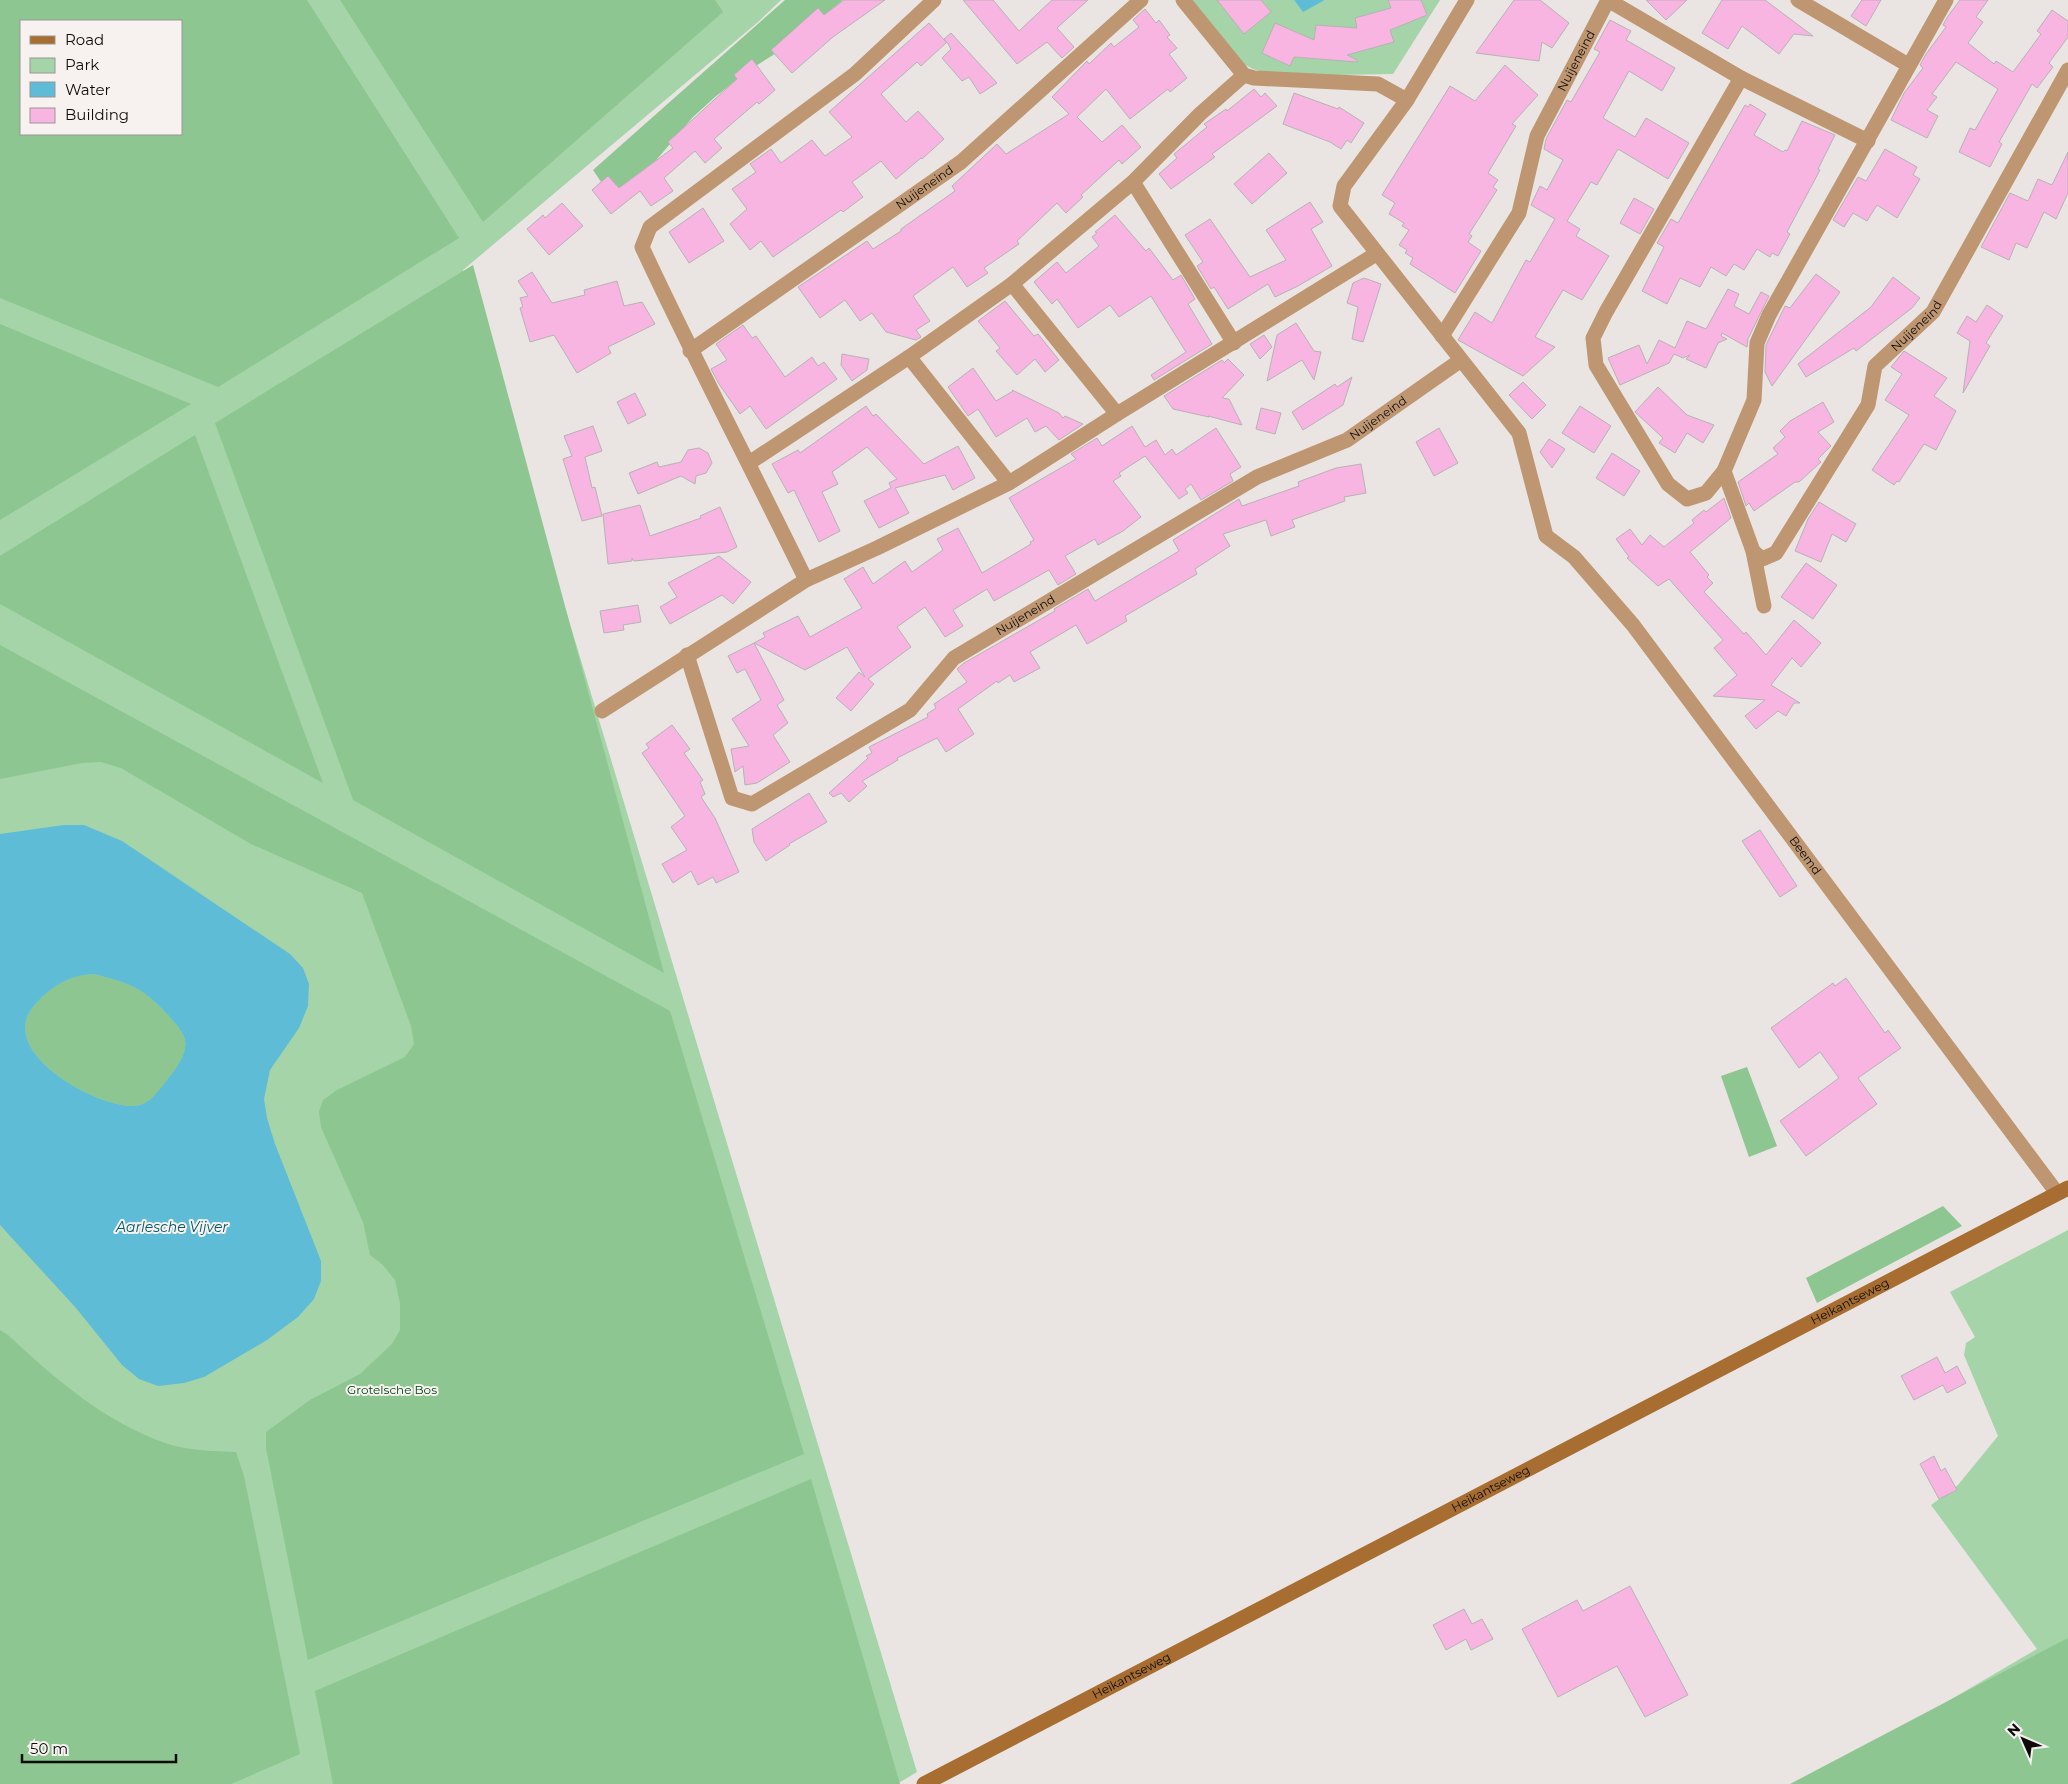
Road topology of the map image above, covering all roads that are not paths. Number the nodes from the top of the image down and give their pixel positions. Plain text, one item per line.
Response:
1 (934, 0) edge
2 (1141, 0) edge
3 (1183, 0) edge
4 (1467, 0) edge
5 (1608, 0) edge
6 (1798, 0) edge
7 (1946, 0) edge
8 (1908, 65) junction
9 (2068, 70) edge
10 (1244, 75) junction
11 (1741, 78) junction
12 (1407, 100) junction
13 (1868, 140) junction
14 (1133, 182) junction
15 (1376, 254) junction
16 (1012, 284) junction
17 (1442, 336) junction
18 (1234, 343) junction
19 (690, 350) junction
20 (909, 357) junction
21 (1461, 360) junction
22 (1117, 414) junction
23 (749, 463) junction
24 (1724, 471) junction
25 (1009, 483) junction
26 (1752, 551) junction
27 (806, 580) junction
28 (1764, 606) dead end
29 (687, 655) junction
30 (602, 711) dead end
31 (2063, 1191) edge
32 (924, 1784) edge

1 - 19 street
2 - 19 street, Nuijeneind
3 - 10 street
4 - 12 street
5 - 11 street, Nuijeneind
5 - 17 street, Nuijeneind
6 - 8 street
7 - 8 street
8 - 13 street
9 - 26 street, Nuijeneind
10 - 12 street
10 - 14 street
11 - 13 street, Nuijeneind
11 - 24 street
12 - 15 street
13 - 24 street
14 - 16 street
14 - 18 street
15 - 17 street
15 - 18 street
16 - 20 street
16 - 22 street
17 - 21 street
18 - 22 street
19 - 23 street
20 - 23 street
20 - 25 street
21 - 29 street, Nuijeneind
21 - 31 street, Beemd
22 - 25 street
23 - 27 street
24 - 26 street
25 - 27 street
26 - 28 street
27 - 29 street
29 - 30 street
31 - 32 street, Heikantseweg

